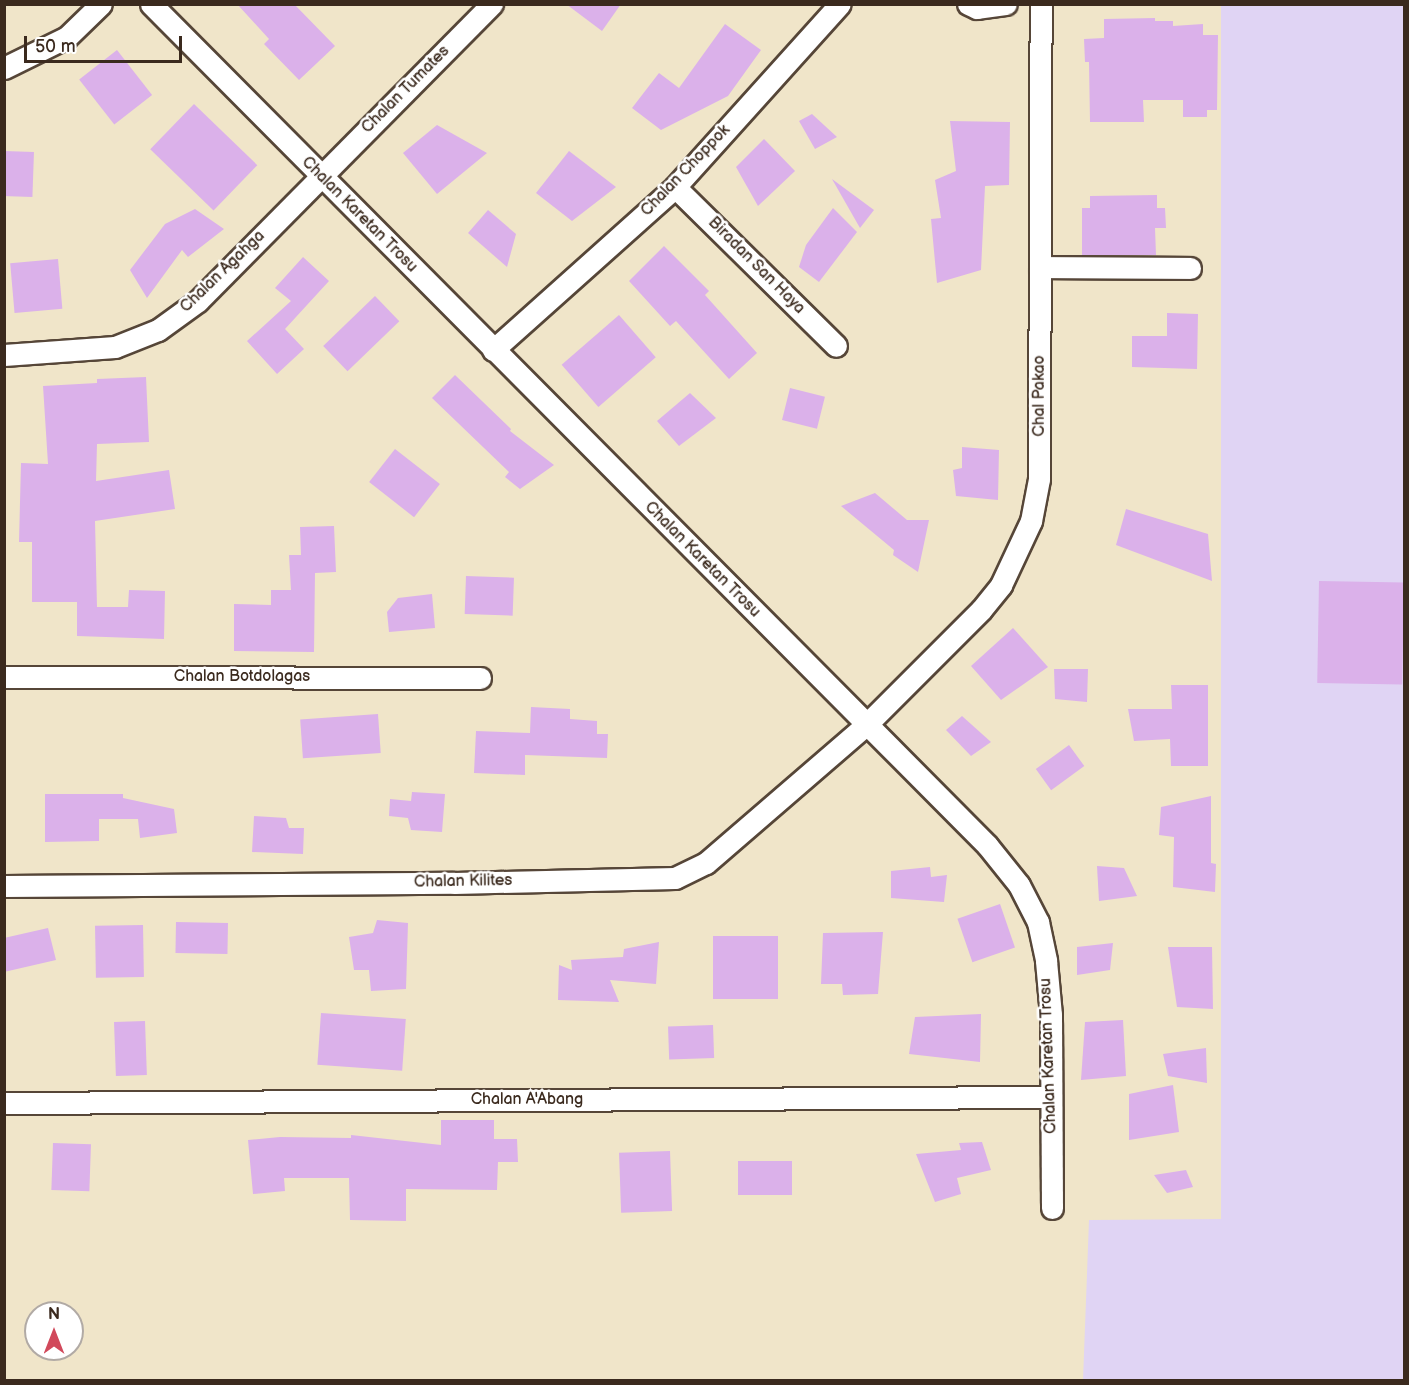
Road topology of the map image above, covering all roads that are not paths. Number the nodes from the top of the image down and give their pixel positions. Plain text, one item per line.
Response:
1 (101, 4) edge
2 (151, 4) edge
3 (492, 4) edge
4 (840, 4) edge
5 (968, 4) edge
6 (1006, 4) edge
7 (1041, 4) edge
8 (4, 68) edge
9 (320, 175) junction
10 (675, 187) junction
11 (1040, 267) junction
12 (1190, 268) dead end
13 (836, 346) dead end
14 (493, 350) junction
15 (4, 355) edge
16 (4, 677) edge
17 (480, 678) dead end
18 (866, 725) junction
19 (4, 886) edge
20 (1050, 1097) junction
21 (4, 1103) edge
22 (1052, 1208) dead end

1 - 8 street
2 - 9 street, Chalan Karetan Trosu
3 - 9 street, Chalan Tumates
4 - 10 street, Chalan Choppok
5 - 6 street
7 - 11 street, Chal Pakao
9 - 14 street, Chalan Karetan Trosu
9 - 15 street, Chalan Agahga
10 - 13 street, Biradan San Haya
10 - 14 street, Chalan Choppok
11 - 12 street
11 - 18 street, Chal Pakao
14 - 18 street, Chalan Karetan Trosu
16 - 17 street, Chalan Botdolagas
18 - 19 street, Chalan Kilites
18 - 20 street, Chalan Karetan Trosu
20 - 21 street, Chalan A'Abang
20 - 22 street, Chalan Karetan Trosu

